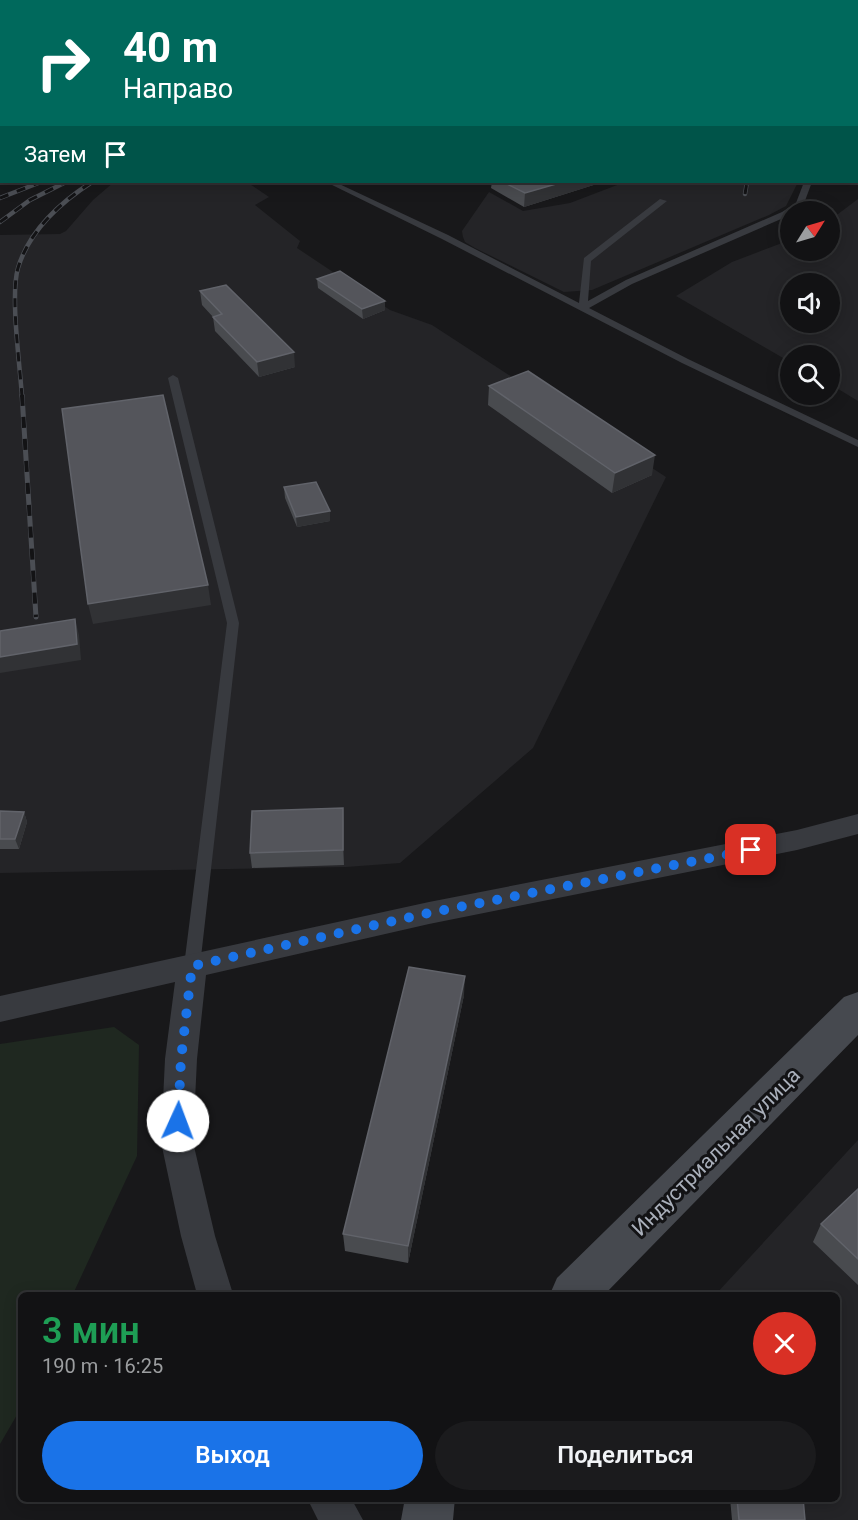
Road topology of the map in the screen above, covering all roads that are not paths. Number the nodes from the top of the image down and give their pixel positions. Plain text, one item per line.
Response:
1 (332, 183) edge
2 (808, 183) edge
3 (663, 201) dead end
4 (583, 308) junction
5 (173, 378) dead end
6 (858, 444) edge
7 (858, 825) edge
8 (192, 966) junction
9 (0, 1009) edge
10 (858, 1009) edge
11 (213, 1292) edge
12 (575, 1292) edge
13 (329, 1502) edge
14 (429, 1502) edge
15 (343, 1520) edge
16 (427, 1520) edge

1 - 4 lane
2 - 4 lane
3 - 4 lane
4 - 6 lane
5 - 8 lane
7 - 8 street
8 - 9 street
8 - 11 street
10 - 12 main road, Индустриальная улица
13 - 15 street
14 - 16 main road

